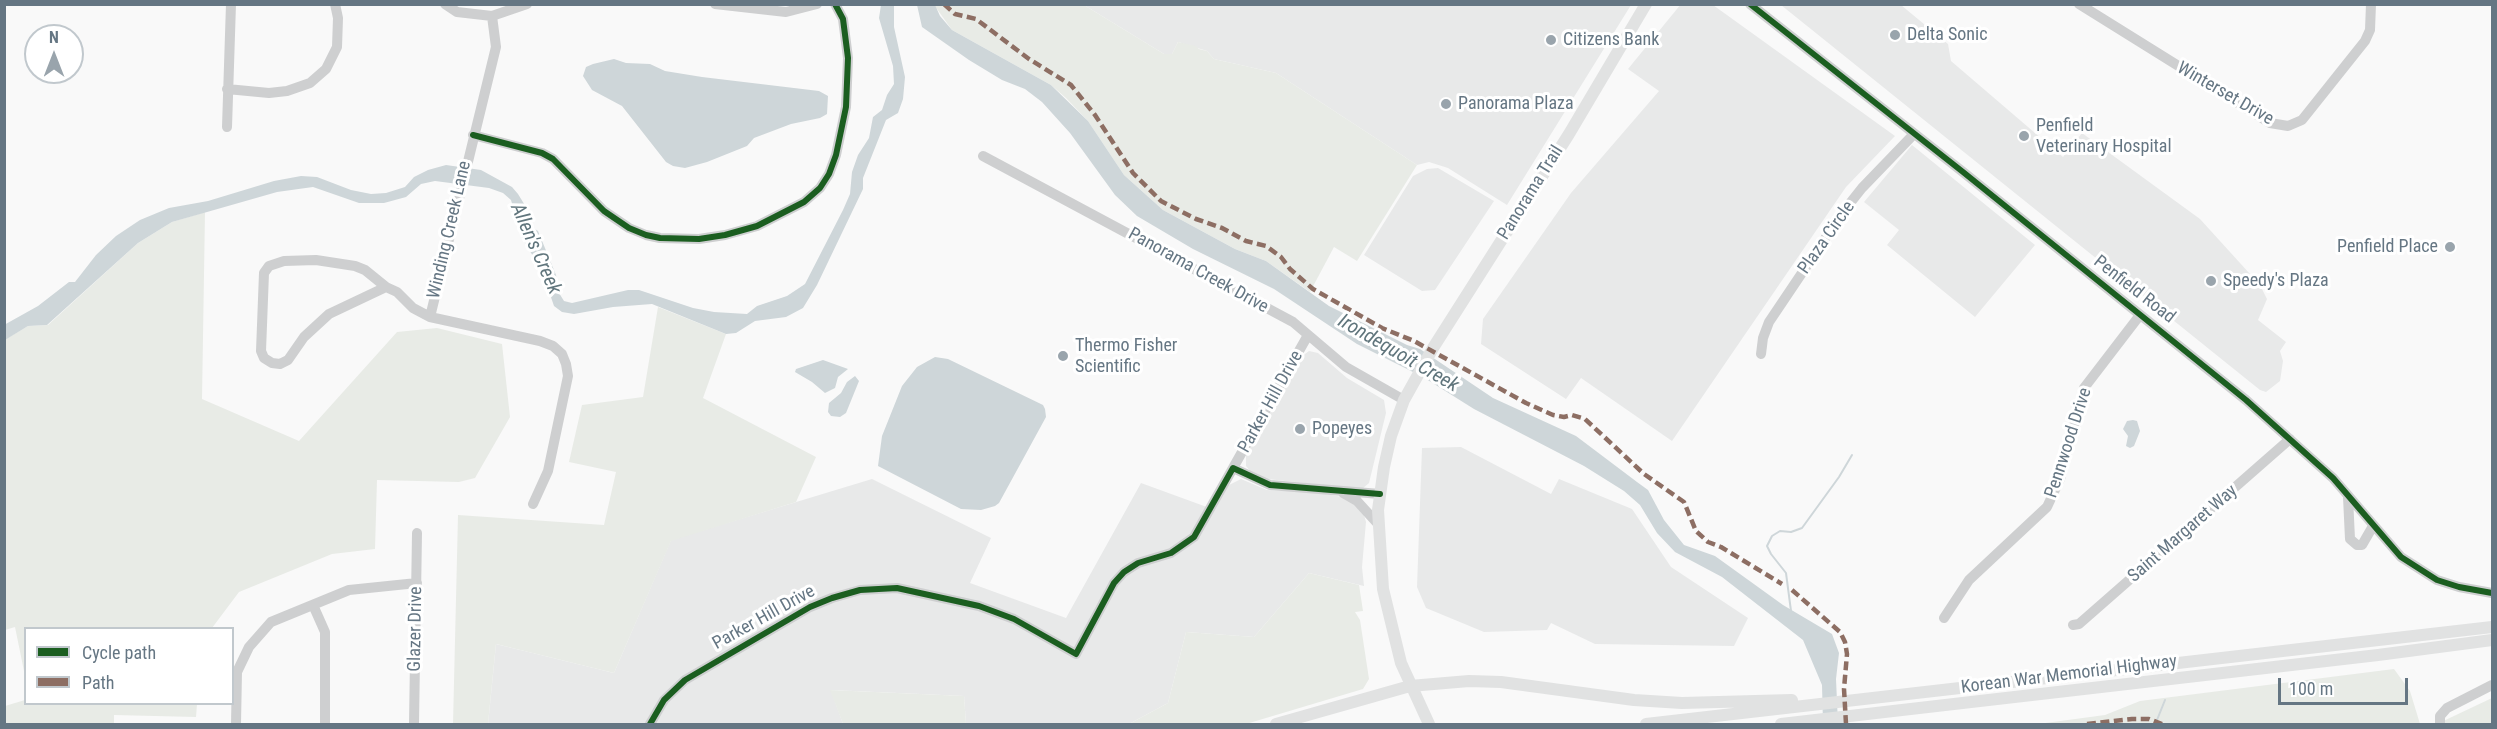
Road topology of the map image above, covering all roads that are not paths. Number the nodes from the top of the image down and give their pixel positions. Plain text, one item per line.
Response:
1 (231, 4) edge
2 (335, 4) edge
3 (445, 4) edge
4 (528, 4) edge
5 (715, 4) edge
6 (817, 4) edge
7 (835, 4) edge
8 (1647, 4) edge
9 (1750, 4) edge
10 (2079, 4) edge
11 (2362, 4) edge
12 (2372, 4) edge
13 (492, 16) junction
14 (2371, 23) junction
15 (227, 89) junction
16 (227, 127) dead end
17 (1914, 134) junction
18 (473, 135) junction
19 (983, 156) dead end
20 (386, 287) junction
21 (2140, 315) junction
22 (430, 317) junction
23 (1308, 335) junction
24 (1761, 354) dead end
25 (1404, 400) junction
26 (2290, 439) junction
27 (1233, 468) junction
28 (1337, 491) junction
29 (1380, 494) junction
30 (2348, 497) junction
31 (533, 504) dead end
32 (1378, 524) junction
33 (2373, 526) junction
34 (417, 533) dead end
35 (417, 583) junction
36 (2493, 593) edge
37 (313, 604) junction
38 (1944, 618) dead end
39 (2073, 625) dead end
40 (2493, 627) edge
41 (2493, 640) edge
42 (2493, 685) edge
43 (1410, 686) junction
44 (1797, 704) junction
45 (1858, 719) junction
46 (236, 724) edge
47 (325, 724) edge
48 (414, 724) edge
49 (650, 724) edge
50 (1276, 724) edge
51 (1429, 724) edge
52 (1646, 724) edge
53 (1781, 724) edge
54 (1844, 724) edge
55 (2440, 724) edge

1 - 15 street
2 - 15 street
3 - 13 street
4 - 13 street
5 - 6 street
7 - 18 street
8 - 25 main road, Panorama Trail
9 - 17 street, Penfield Road
10 - 14 street, Winterset Drive
11 - 14 street
12 - 14 street
13 - 18 street, Winding Creek Lane
15 - 16 street
17 - 21 street, Penfield Road
17 - 24 street, Plaza Circle
18 - 22 street, Winding Creek Lane
19 - 23 street, Panorama Creek Drive
20 - 20 street, Winding Creek Lane
20 - 22 street, Winding Creek Lane
21 - 26 street, Penfield Road
21 - 38 street, Pennwood Drive
22 - 31 street, Winding Creek Lane
23 - 25 street, Panorama Creek Drive
23 - 27 street, Parker Hill Drive
25 - 29 main road, Panorama Trail
26 - 30 street, Penfield Road
26 - 39 street, Saint Margaret Way
27 - 28 street, Parker Hill Drive
27 - 49 street, Parker Hill Drive
28 - 29 street, Parker Hill Drive
28 - 32 street, Parker Hill Drive
29 - 32 main road, Panorama Trail
30 - 33 street, Penfield Road
30 - 33 street
32 - 43 main road, Panorama Trail
33 - 36 street, Penfield Road
34 - 35 street, Glazer Drive
35 - 37 street
35 - 48 street, Glazer Drive
37 - 46 street
37 - 47 street
40 - 44 main road, Korean War Memorial Highway
41 - 45 main road, Korean War Memorial Highway
42 - 55 street
43 - 44 main road
43 - 50 main road
43 - 51 main road, Panorama Trail
44 - 52 main road
45 - 53 main road
45 - 54 main road

